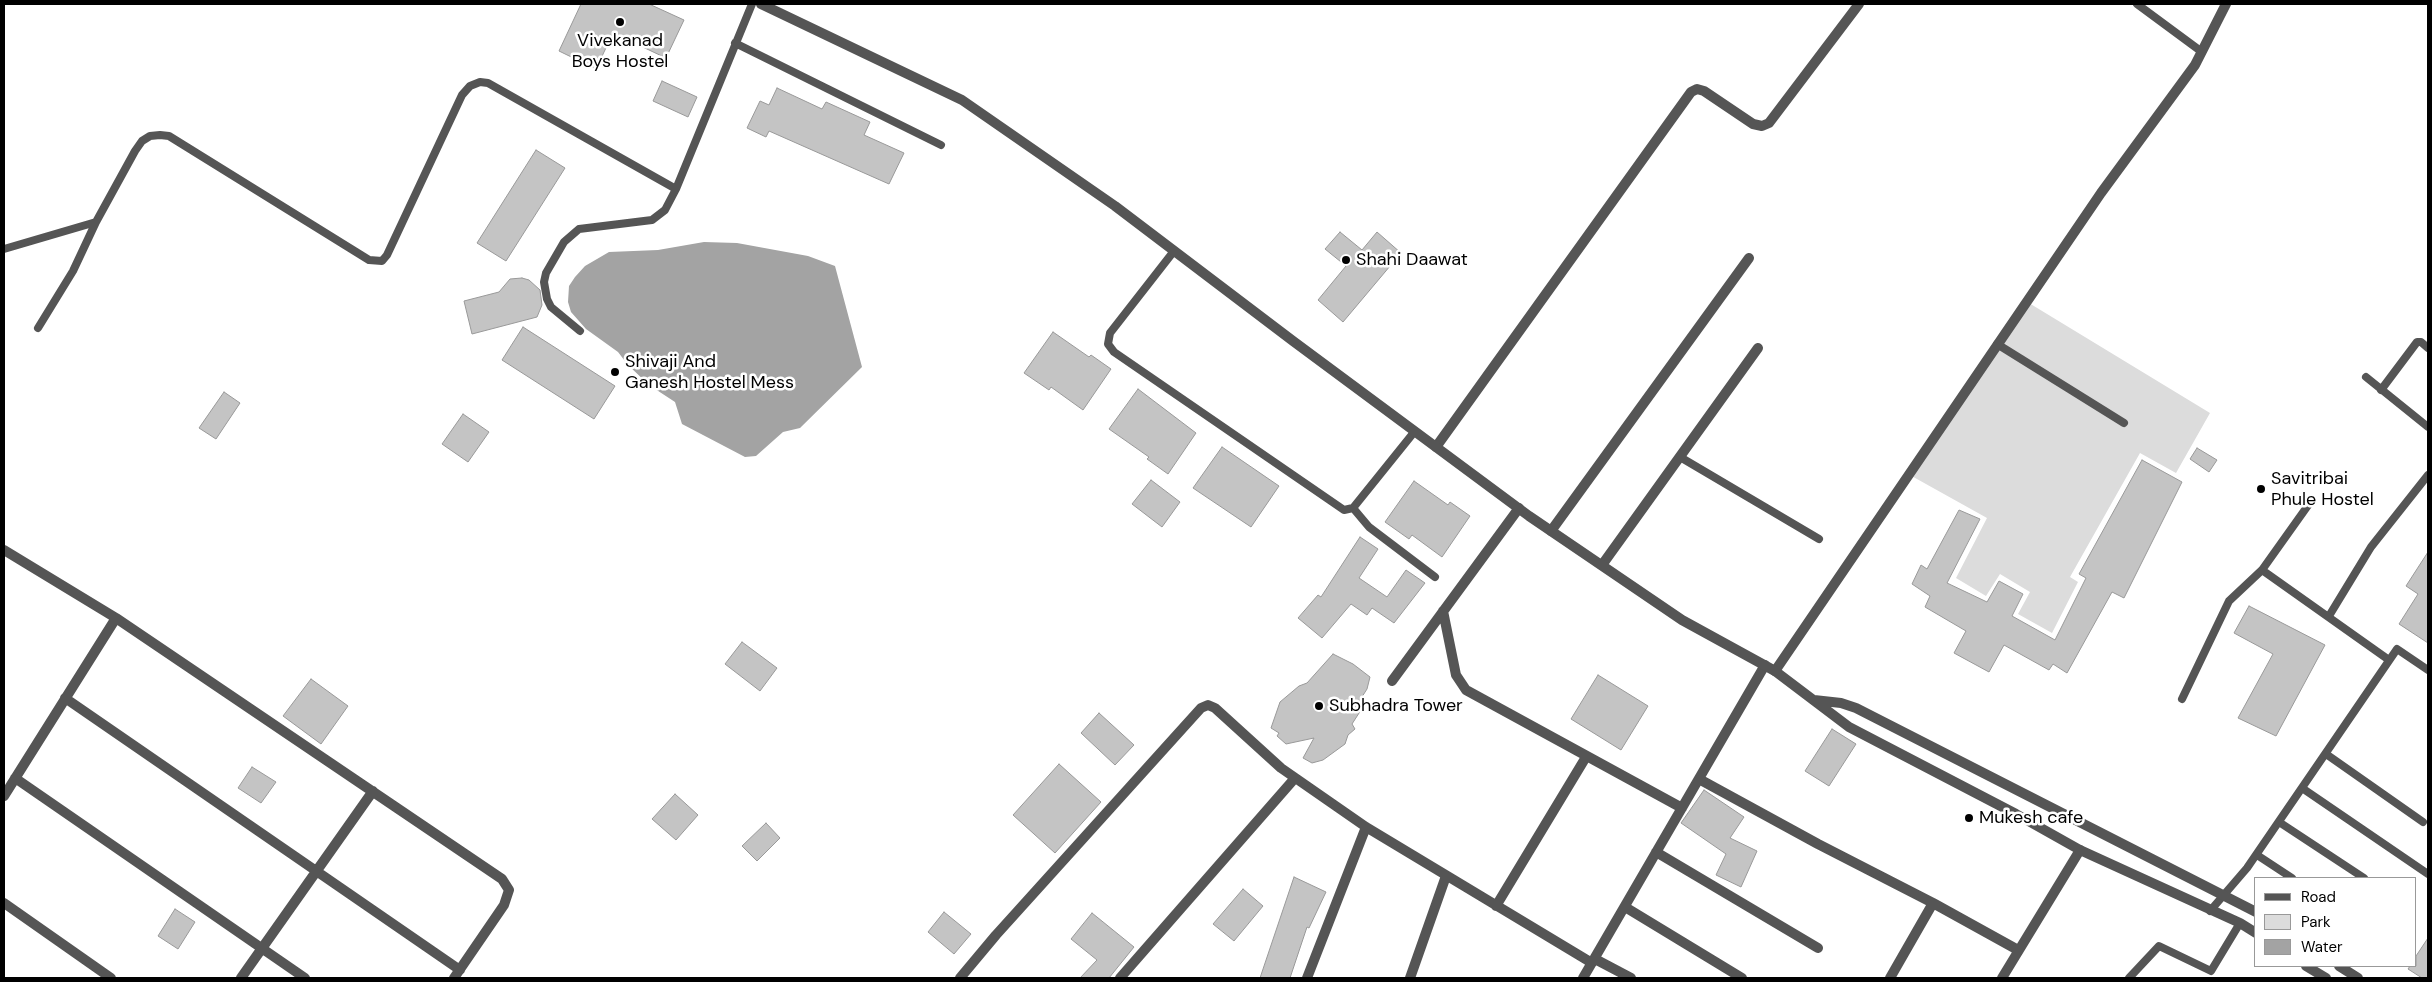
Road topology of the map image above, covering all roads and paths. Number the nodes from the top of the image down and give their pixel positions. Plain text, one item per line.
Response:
1 (752, 4) edge
2 (761, 4) edge
3 (1859, 4) edge
4 (2137, 4) edge
5 (2226, 4) edge
6 (735, 43) junction
7 (2202, 52) junction
8 (941, 145) dead end
9 (676, 189) junction
10 (96, 222) junction
11 (4, 249) edge
12 (1174, 251) junction
13 (1749, 258) dead end
14 (38, 328) dead end
15 (580, 331) dead end
16 (1997, 344) junction
17 (1758, 348) dead end
18 (2428, 348) edge
19 (2366, 377) dead end
20 (2381, 390) junction
21 (2124, 423) dead end
22 (2428, 427) edge
23 (1415, 431) junction
24 (1436, 447) junction
25 (1680, 457) junction
26 (2428, 475) edge
27 (2309, 504) dead end
28 (1353, 508) junction
29 (1519, 508) junction
30 (1551, 531) junction
31 (1818, 539) dead end
32 (4, 550) edge
33 (1602, 565) junction
34 (2262, 570) junction
35 (1434, 577) dead end
36 (1443, 611) junction
37 (2329, 616) junction
38 (116, 618) junction
39 (2389, 660) junction
40 (1765, 665) junction
41 (2428, 670) edge
42 (1774, 671) junction
43 (1392, 681) dead end
44 (66, 698) junction
45 (2182, 699) dead end
46 (1814, 700) junction
47 (2326, 754) junction
48 (1586, 757) junction
49 (15, 778) junction
50 (1295, 778) junction
51 (1699, 779) junction
52 (2302, 788) junction
53 (373, 791) junction
54 (4, 796) edge
55 (1682, 808) junction
56 (2279, 822) junction
57 (2423, 822) dead end
58 (1366, 827) junction
59 (2080, 850) junction
60 (1656, 852) junction
61 (2257, 854) junction
62 (318, 872) junction
63 (2428, 874) edge
64 (1446, 876) junction
65 (2291, 877) edge
66 (2362, 877) edge
67 (2224, 895) junction
68 (4, 903) edge
69 (1933, 904) junction
70 (1496, 906) junction
71 (1624, 907) junction
72 (2210, 911) junction
73 (2254, 911) edge
74 (2240, 923) junction
75 (2254, 932) edge
76 (263, 948) junction
77 (1818, 948) dead end
78 (2018, 950) junction
79 (1593, 961) junction
80 (2308, 967) edge
81 (2341, 967) edge
82 (457, 974) edge
83 (111, 978) edge
84 (241, 978) edge
85 (305, 978) edge
86 (960, 978) edge
87 (1120, 978) edge
88 (1307, 978) edge
89 (1410, 978) edge
90 (1583, 978) edge
91 (1630, 978) edge
92 (1742, 978) edge
93 (1890, 978) edge
94 (2002, 978) edge
95 (2129, 978) edge
96 (2326, 978) edge
97 (2358, 978) edge

1 - 6 lane
2 - 12 street
3 - 24 street
4 - 7 lane
5 - 7 street
6 - 8 lane
6 - 9 lane
7 - 16 street
9 - 10 lane
9 - 15 lane
10 - 11 lane
10 - 14 lane
12 - 23 street
12 - 28 lane
13 - 30 street
16 - 21 lane
16 - 42 street
17 - 25 street
18 - 20 lane
19 - 20 lane
20 - 22 lane
23 - 24 street
23 - 28 lane
24 - 29 street
25 - 31 lane
25 - 33 street
26 - 37 lane
27 - 34 lane
28 - 35 lane
29 - 30 street
29 - 36 street
30 - 33 street
32 - 38 street
33 - 40 street
34 - 37 lane
34 - 45 lane
36 - 43 street
36 - 48 street
37 - 39 lane
38 - 44 street
38 - 53 street
39 - 41 lane
39 - 47 lane
40 - 42 street
40 - 51 street
42 - 46 street
44 - 49 street
44 - 62 street
46 - 59 street
46 - 67 street
47 - 52 lane
47 - 57 lane
48 - 55 street
48 - 70 street
49 - 54 street
49 - 76 street
50 - 58 street
50 - 86 street
50 - 87 street
51 - 55 street
51 - 69 street
52 - 56 lane
52 - 63 lane
53 - 62 street
53 - 82 street
55 - 60 street
56 - 61 lane
56 - 66 lane
58 - 64 street
58 - 88 street
59 - 72 street
59 - 78 street
60 - 71 street
60 - 77 street
61 - 65 lane
61 - 67 lane
62 - 76 street
62 - 82 street
64 - 70 street
64 - 89 street
67 - 72 lane
67 - 73 street
68 - 83 street
69 - 78 street
69 - 93 street
70 - 79 street
71 - 79 street
71 - 92 street
72 - 74 street
74 - 75 street
74 - 95 lane
76 - 84 street
76 - 85 street
78 - 94 street
79 - 90 street
79 - 91 street
80 - 96 street
81 - 97 street

